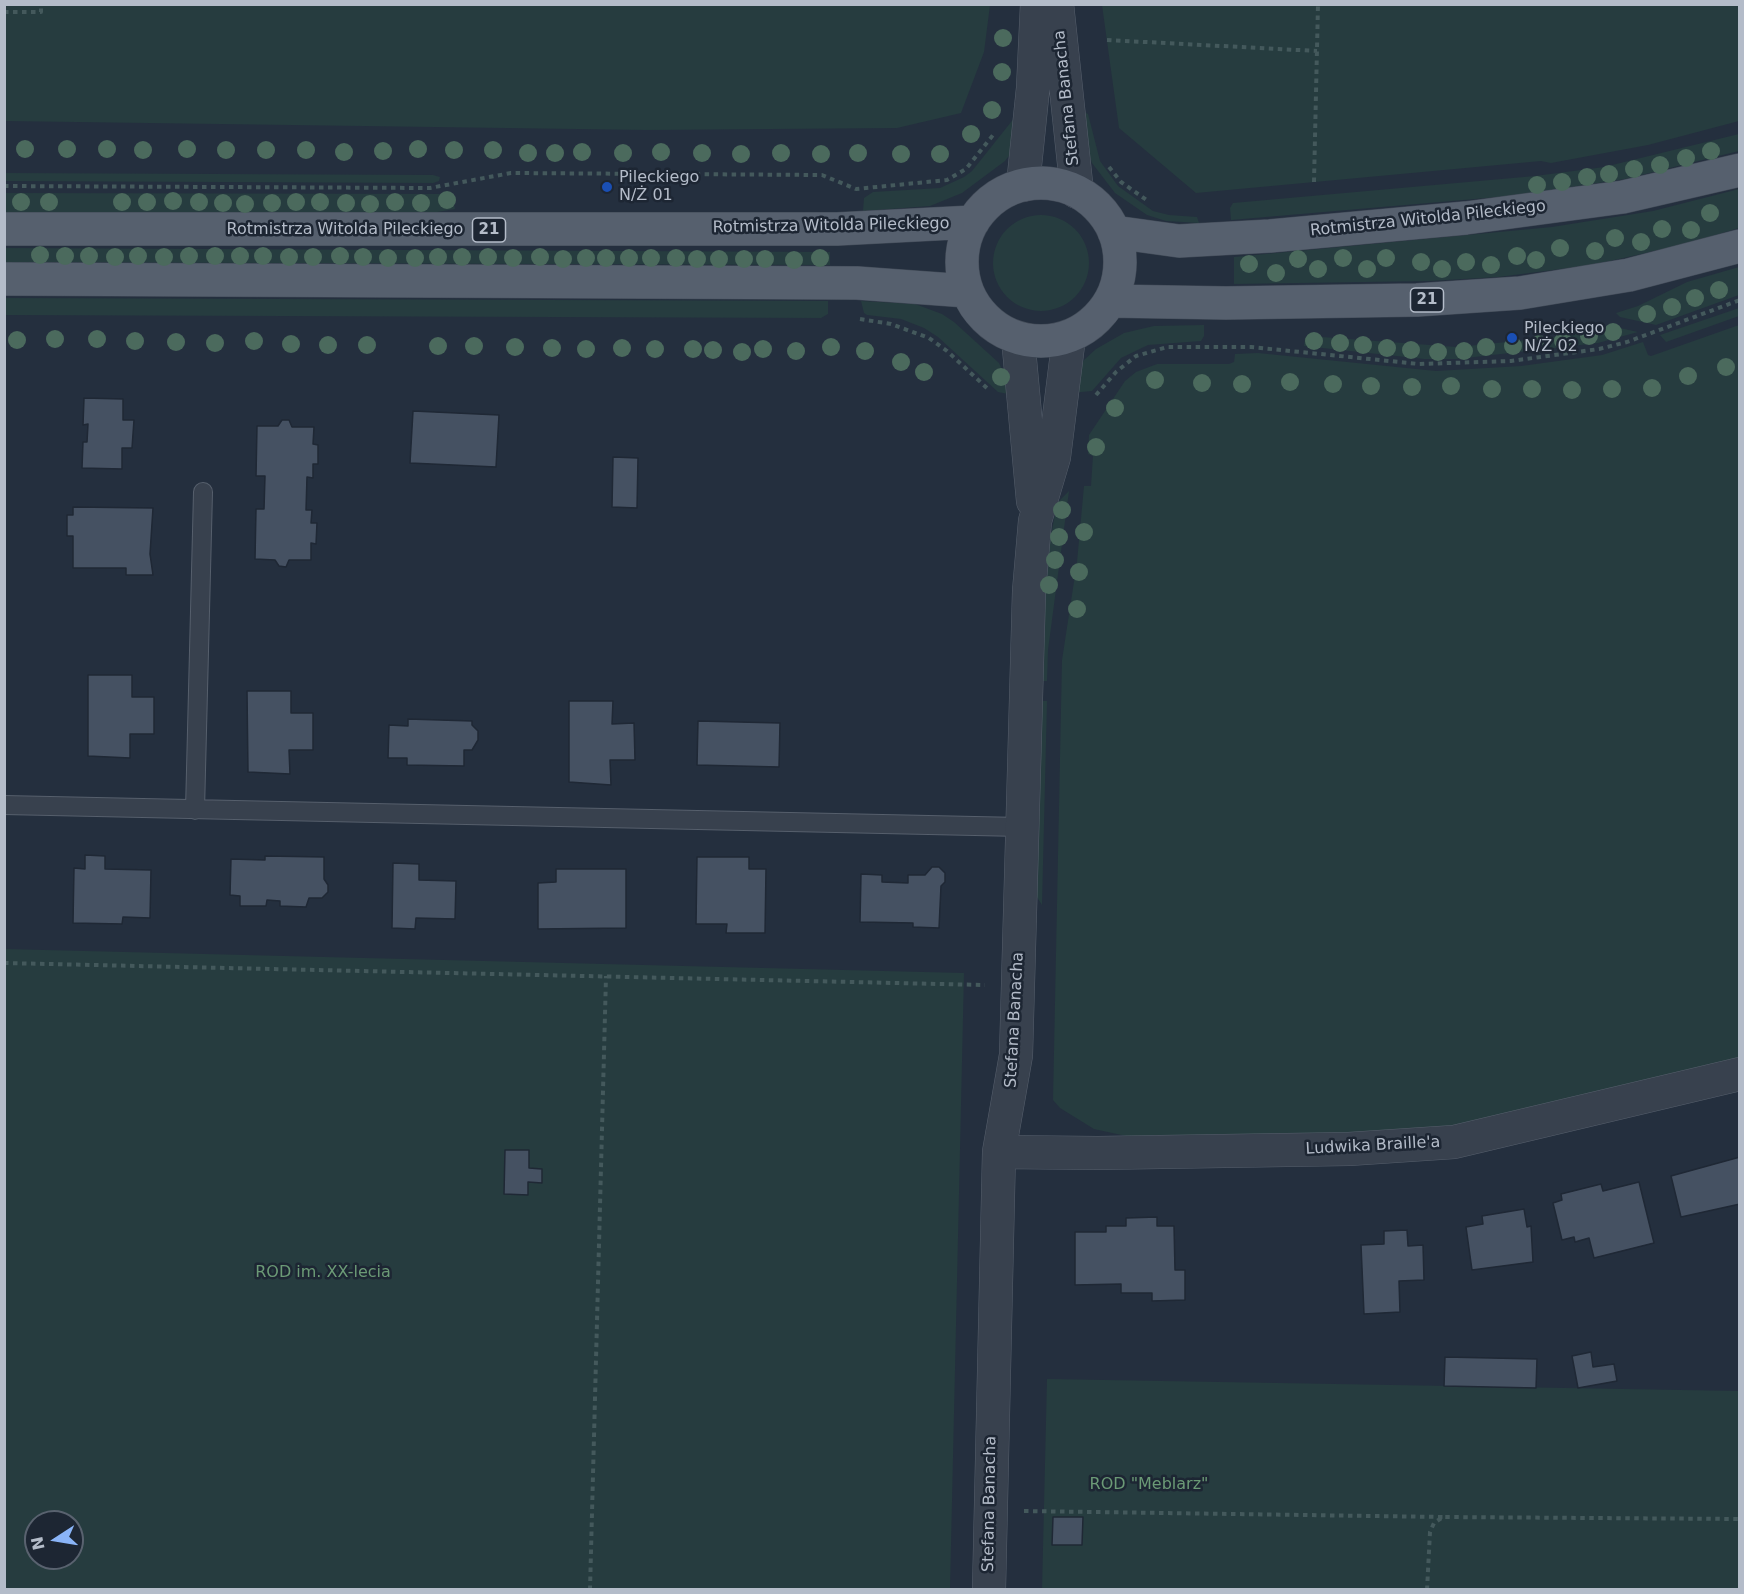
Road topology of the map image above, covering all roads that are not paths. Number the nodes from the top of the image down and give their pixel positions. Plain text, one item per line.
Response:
1 (1037, 4) edge
2 (1057, 4) edge
3 (1740, 170) edge
4 (1023, 185) junction
5 (1077, 192) junction
6 (973, 222) junction
7 (4, 229) edge
8 (1114, 232) junction
9 (1740, 246) edge
10 (4, 279) edge
11 (967, 291) junction
12 (1110, 301) junction
13 (1069, 336) junction
14 (1018, 338) junction
15 (203, 492) dead end
16 (1035, 521) junction
17 (4, 805) edge
18 (195, 810) junction
19 (1021, 826) junction
20 (1740, 1074) edge
21 (999, 1152) junction
22 (988, 1590) edge

1 - 4 street, Stefana Banacha
2 - 5 street, Stefana Banacha
3 - 8 main road, Rotmistrza Witolda Pileckiego
4 - 5 main road
4 - 6 main road
5 - 8 main road
6 - 7 main road, Rotmistrza Witolda Pileckiego / 21
6 - 11 main road
8 - 12 main road
9 - 12 main road, 21
10 - 11 main road
11 - 14 main road
12 - 13 main road
13 - 14 main road
13 - 16 street, Stefana Banacha
14 - 16 street, Stefana Banacha
15 - 18 lane
16 - 19 street, Stefana Banacha
17 - 18 lane
18 - 19 lane
19 - 21 street, Stefana Banacha
20 - 21 street, Ludwika Braille'a
21 - 22 street, Stefana Banacha

